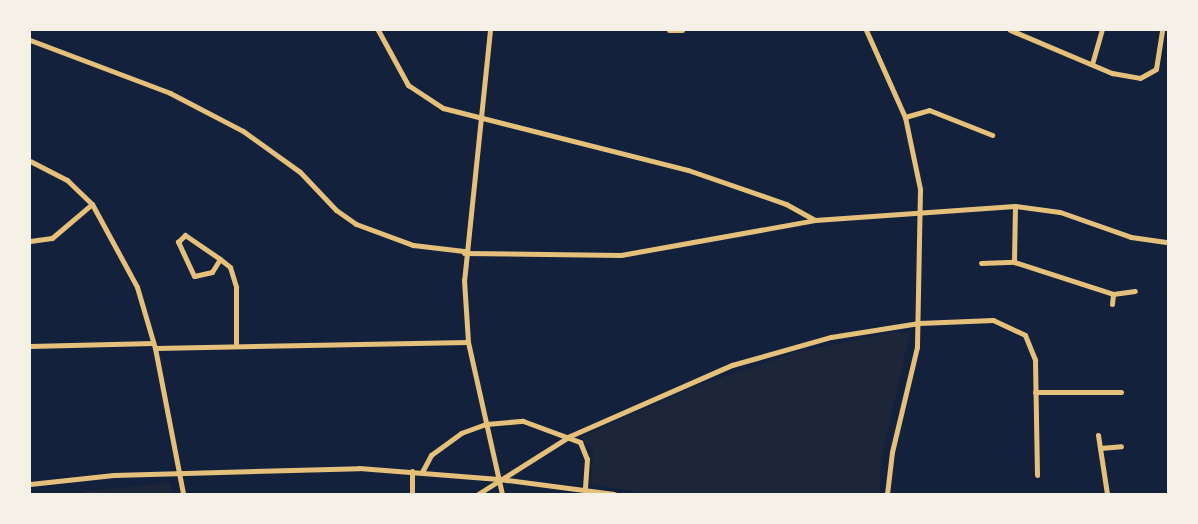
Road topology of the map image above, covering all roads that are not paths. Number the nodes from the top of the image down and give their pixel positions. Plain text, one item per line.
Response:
1 (378, 30) edge
2 (490, 30) edge
3 (669, 30) edge
4 (682, 30) edge
5 (866, 30) edge
6 (1010, 30) edge
7 (1102, 30) edge
8 (1162, 30) edge
9 (30, 40) edge
10 (1092, 64) junction
11 (905, 117) junction
12 (479, 118) junction
13 (992, 135) dead end
14 (30, 161) edge
15 (92, 204) junction
16 (1015, 206) junction
17 (920, 210) junction
18 (815, 220) junction
19 (30, 241) edge
20 (1168, 242) edge
21 (464, 252) junction
22 (220, 259) junction
23 (1014, 262) junction
24 (981, 263) dead end
25 (1136, 290) dead end
26 (1112, 294) junction
27 (1112, 304) dead end
28 (919, 323) junction
29 (468, 342) junction
30 (236, 344) junction
31 (30, 346) edge
32 (154, 346) junction
33 (1035, 392) junction
34 (1120, 392) dead end
35 (486, 424) junction
36 (570, 436) junction
37 (1098, 436) dead end
38 (1121, 446) dead end
39 (1100, 448) junction
40 (412, 471) junction
41 (422, 472) junction
42 (179, 473) junction
43 (1037, 475) dead end
44 (499, 479) junction
45 (30, 484) edge
46 (569, 487) junction
47 (585, 489) junction
48 (183, 494) edge
49 (412, 494) edge
50 (478, 494) edge
51 (502, 494) edge
52 (568, 494) edge
53 (614, 494) edge
54 (887, 494) edge
55 (1107, 494) edge

1 - 12 street
2 - 12 street
3 - 4 street
5 - 11 street
6 - 10 street
7 - 10 street
8 - 10 street
9 - 21 street
11 - 13 street
11 - 17 street
12 - 18 street
12 - 21 street
14 - 15 street
15 - 19 street
15 - 32 street
16 - 17 street
16 - 20 street
16 - 23 street
17 - 18 street
17 - 28 street
18 - 21 street
21 - 29 street
22 - 22 street
22 - 30 street
23 - 24 street
23 - 26 street
25 - 26 street
26 - 27 street
28 - 33 street
28 - 36 street
28 - 54 street
29 - 30 street
29 - 35 street
30 - 32 street
31 - 32 street
32 - 42 street
33 - 34 street
33 - 43 street
35 - 36 street
35 - 41 street
35 - 44 street
36 - 44 street
36 - 47 street
37 - 39 street
38 - 39 street
39 - 55 street
40 - 41 street
40 - 42 street
40 - 49 street
41 - 44 street
42 - 45 street
42 - 48 street
44 - 46 street
44 - 50 street
44 - 51 street
46 - 47 street
46 - 52 street
47 - 53 street

